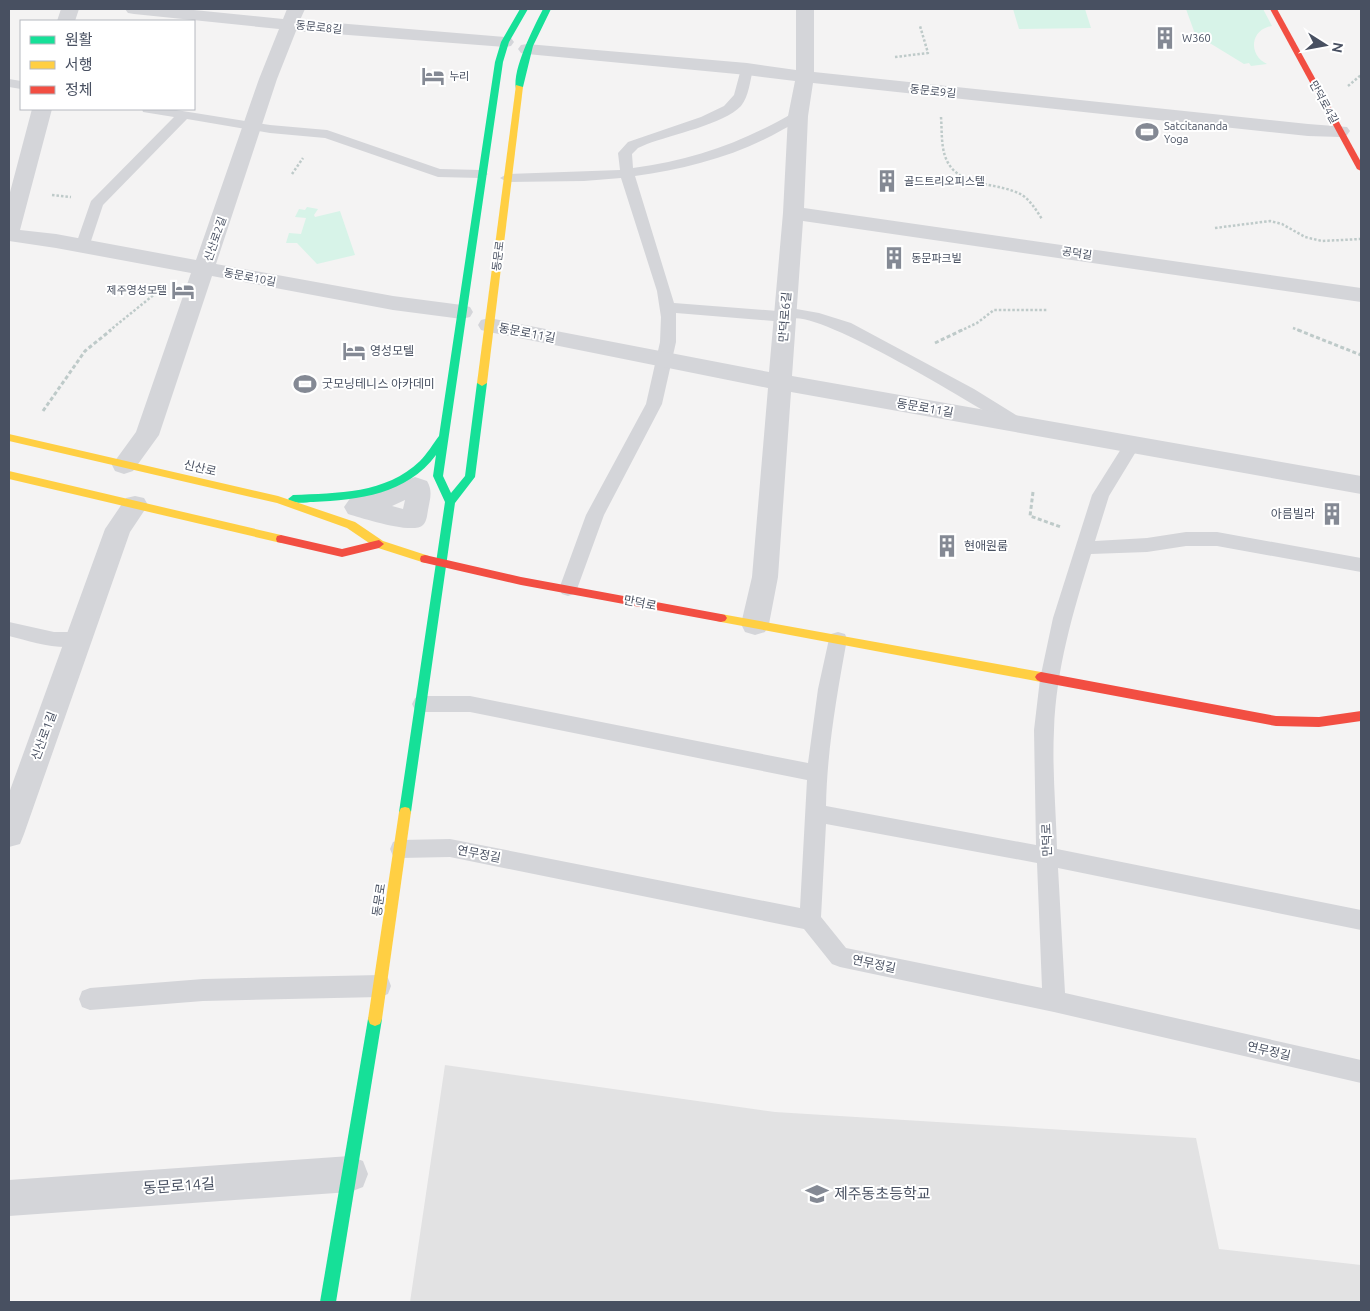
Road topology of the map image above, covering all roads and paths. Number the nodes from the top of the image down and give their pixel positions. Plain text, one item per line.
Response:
1 (134, 9) edge
2 (524, 9) edge
3 (547, 9) edge
4 (805, 9) edge
5 (1273, 9) edge
6 (292, 17) edge
7 (505, 42) junction
8 (527, 49) junction
9 (747, 69) junction
10 (1361, 74) edge
11 (805, 76) junction
12 (1348, 86) dead end
13 (938, 91) junction
14 (42, 110) edge
15 (154, 110) edge
16 (184, 115) junction
17 (798, 116) junction
18 (253, 126) junction
19 (1340, 130) junction
20 (1361, 169) edge
21 (481, 174) junction
22 (627, 174) junction
23 (507, 178) junction
24 (793, 213) junction
25 (1215, 228) dead end
26 (9, 234) edge
27 (1361, 238) edge
28 (82, 246) junction
29 (1048, 250) junction
30 (205, 269) junction
31 (166, 285) dead end
32 (1361, 295) edge
33 (667, 306) junction
34 (1048, 310) dead end
35 (462, 312) junction
36 (785, 315) junction
37 (489, 325) junction
38 (1293, 328) dead end
39 (1361, 355) edge
40 (663, 360) junction
41 (913, 362) junction
42 (780, 382) junction
43 (43, 411) dead end
44 (1018, 424) junction
45 (9, 437) edge
46 (443, 438) junction
47 (1132, 445) junction
48 (124, 464) junction
49 (9, 474) edge
50 (1361, 485) edge
51 (1033, 492) dead end
52 (278, 500) junction
53 (450, 502) junction
54 (135, 505) junction
55 (1086, 542) junction
56 (379, 544) junction
57 (442, 564) junction
58 (1361, 565) edge
59 (568, 589) junction
60 (755, 624) junction
61 (9, 629) edge
62 (80, 639) junction
63 (838, 640) junction
64 (1049, 679) junction
65 (422, 704) junction
66 (1361, 716) edge
67 (817, 773) junction
68 (816, 813) junction
69 (9, 834) edge
70 (400, 849) junction
71 (1047, 856) junction
72 (810, 920) junction
73 (1361, 920) edge
74 (380, 986) junction
75 (90, 998) dead end
76 (1054, 1001) junction
77 (1361, 1072) edge
78 (350, 1174) junction
79 (9, 1198) edge
80 (328, 1302) edge

1 - 6 street, 동문로8길
2 - 7 main road
3 - 8 main road, 동문로
4 - 11 street, 만덕로6길
5 - 19 main road, 만덕로4길
6 - 7 street, 동문로8길
6 - 18 street, 신산로2길
7 - 21 main road
8 - 9 street, 동문로9길
8 - 23 main road, 동문로
9 - 11 street, 동문로9길
9 - 22 lane
10 - 12 path
11 - 13 street, 동문로9길
11 - 17 street, 만덕로6길
13 - 19 street, 동문로9길
13 - 29 path
14 - 26 street
15 - 16 lane
16 - 18 lane
16 - 28 lane
17 - 22 lane
17 - 24 street, 만덕로6길
18 - 21 lane
18 - 30 street, 신산로2길
19 - 20 main road, 만덕로4길
21 - 35 main road
22 - 23 lane
22 - 33 lane
23 - 37 main road, 동문로
24 - 29 street, 공덕길
24 - 36 street, 만덕로6길
25 - 27 path
26 - 28 street, 동문로10길
28 - 30 street, 동문로10길
29 - 32 street, 공덕길
30 - 35 street, 동문로10길
30 - 48 street, 신산로2길
31 - 43 path
33 - 36 lane
33 - 40 lane
34 - 41 path
35 - 46 main road
36 - 41 lane
36 - 42 street, 만덕로6길
37 - 40 street, 동문로11길
37 - 53 main road, 동문로
38 - 39 path
40 - 42 street, 동문로11길
40 - 59 lane
41 - 44 lane
42 - 44 street, 동문로11길
42 - 60 street, 만덕로6길
44 - 47 street, 동문로11길
45 - 48 main road, 신산로
46 - 52 main road
46 - 53 main road
47 - 50 street, 동문로11길
47 - 55 lane
48 - 52 main road, 신산로
49 - 54 main road
51 - 55 path
52 - 56 main road, 신산로
53 - 57 main road, 동문로
54 - 56 main road
54 - 62 street, 신산로1길
55 - 58 lane
55 - 64 lane
56 - 57 main road, 신산로
57 - 59 main road, 만덕로
57 - 65 main road, 동문로
59 - 60 main road, 만덕로
60 - 63 main road, 만덕로
61 - 62 lane
62 - 69 street, 신산로1길
63 - 64 main road, 만덕로
63 - 67 lane
64 - 66 main road, 만덕로
64 - 71 lane, 만덕로
65 - 67 lane
65 - 70 main road, 동문로
67 - 68 lane
68 - 71 lane
68 - 72 lane
70 - 72 lane, 연무정길
70 - 74 main road, 동문로
71 - 73 lane
71 - 76 lane, 만덕로
72 - 76 lane, 연무정길
74 - 75 lane
74 - 78 main road, 동문로
76 - 77 lane, 연무정길
78 - 79 street, 동문로14길
78 - 80 main road, 동문로

